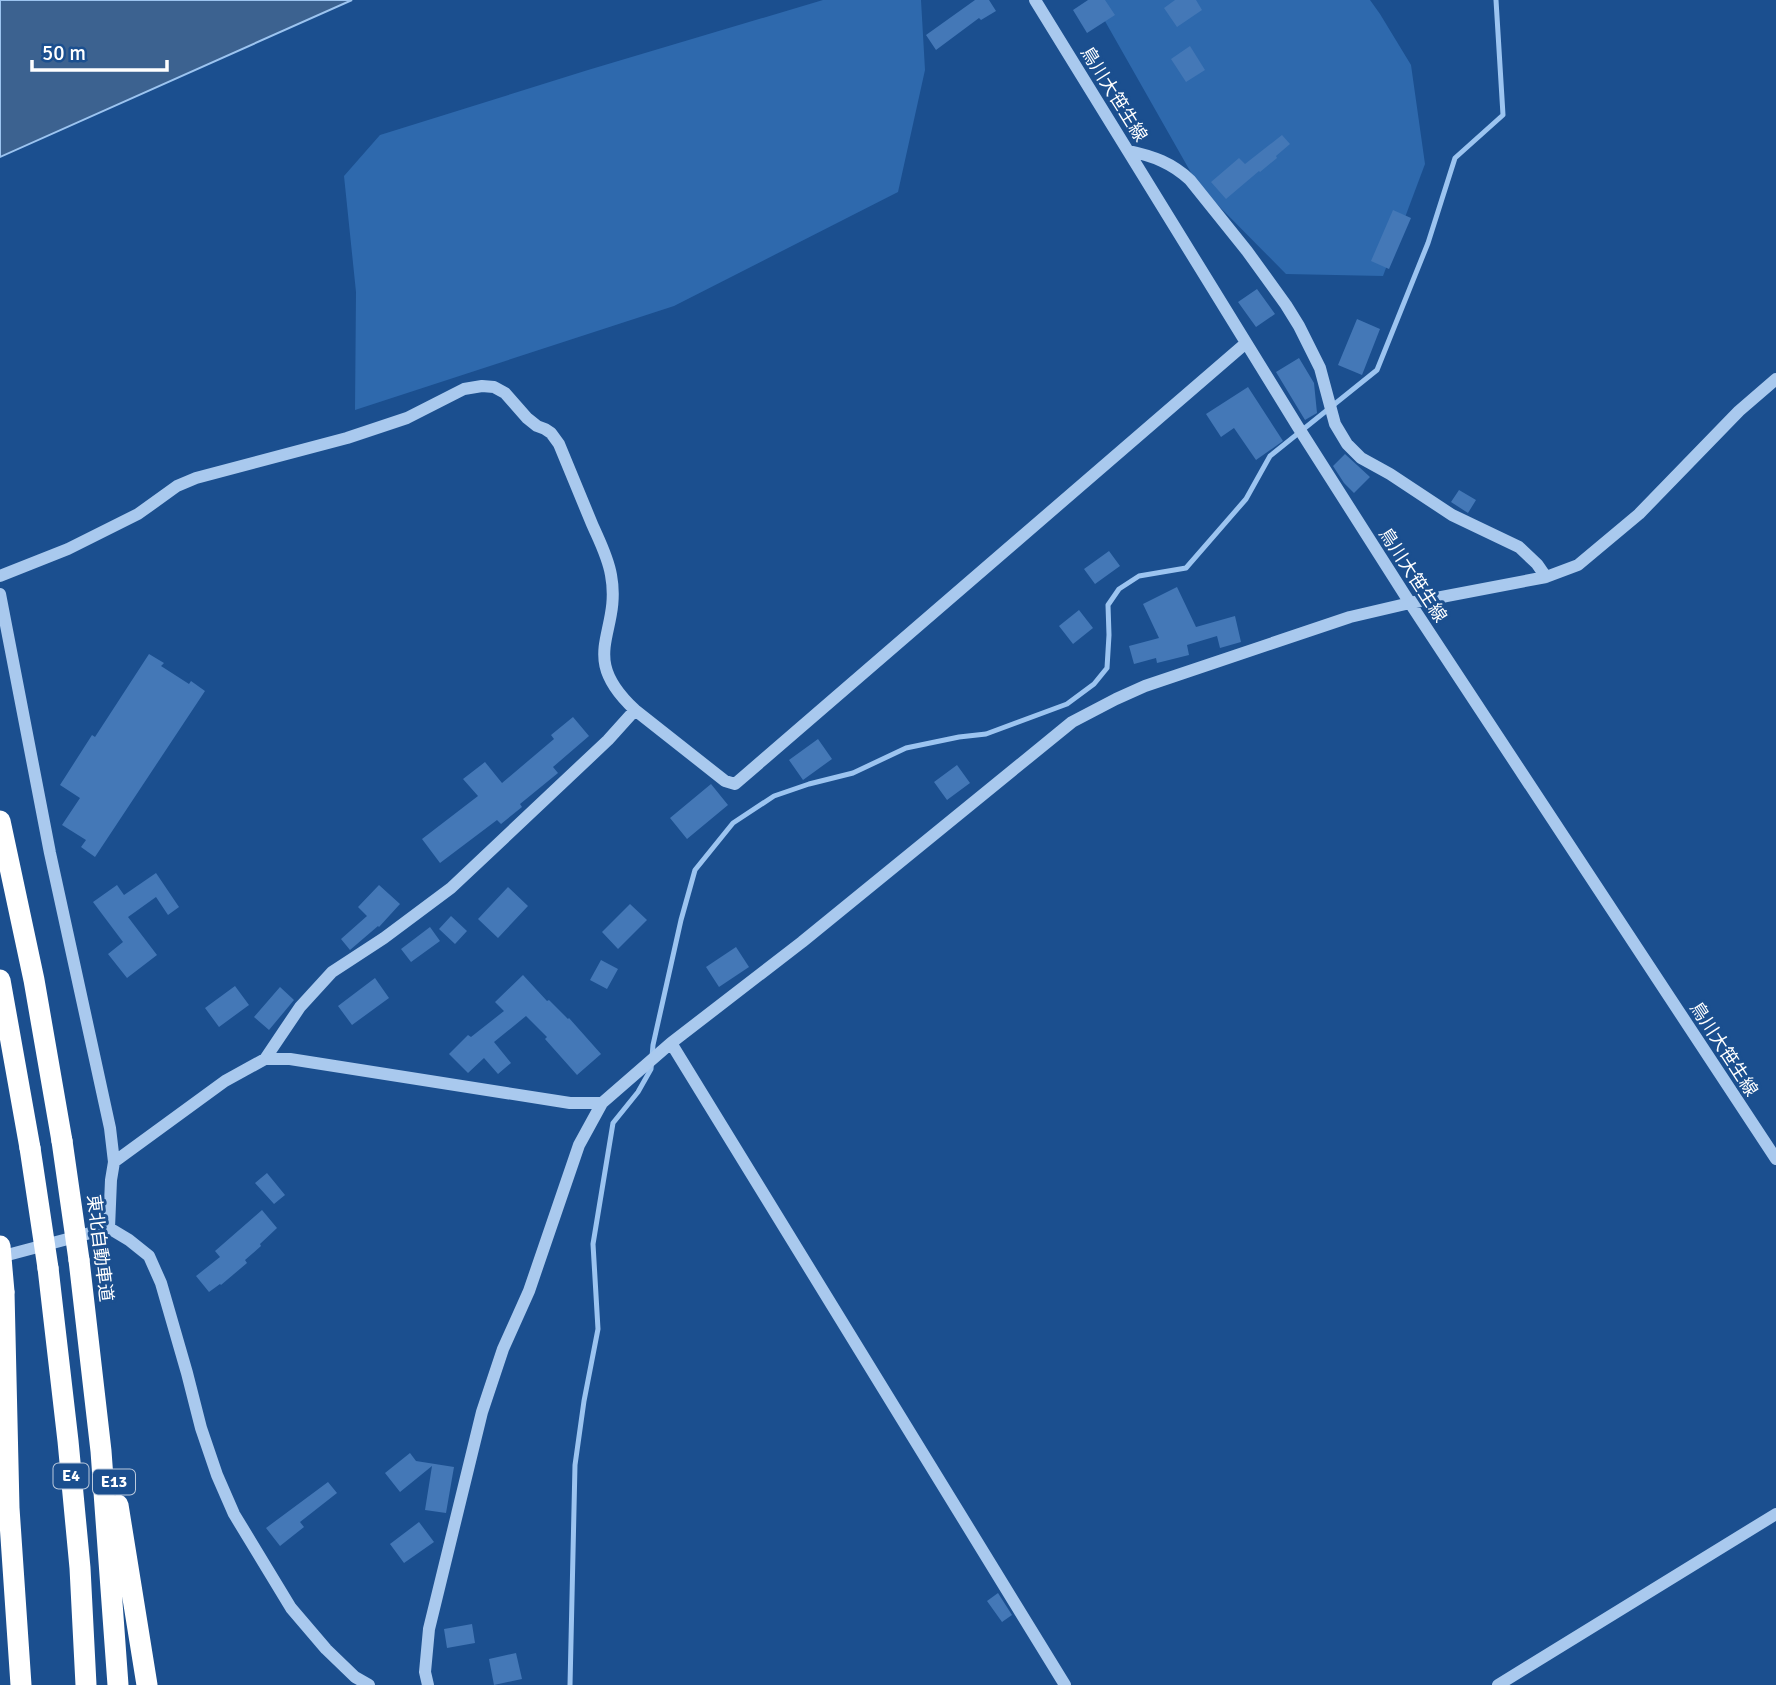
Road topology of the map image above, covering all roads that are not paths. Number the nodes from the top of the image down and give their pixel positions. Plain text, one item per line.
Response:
1 (1035, 0) edge
2 (1129, 152) junction
3 (1246, 343) junction
4 (1776, 379) edge
5 (0, 576) edge
6 (1546, 577) junction
7 (0, 594) edge
8 (1410, 603) junction
9 (635, 710) junction
10 (0, 821) edge
11 (0, 980) edge
12 (667, 1047) junction
13 (265, 1059) junction
14 (601, 1103) junction
15 (1775, 1157) edge
16 (114, 1162) junction
17 (109, 1228) junction
18 (0, 1246) edge
19 (0, 1257) edge
20 (80, 1269) junction
21 (1776, 1514) edge
22 (21, 1685) edge
23 (86, 1685) edge
24 (118, 1685) edge
25 (147, 1685) edge
26 (369, 1685) edge
27 (428, 1685) edge
28 (1065, 1685) edge
29 (1498, 1685) edge

1 - 2 street, 鳥川大笹生線
2 - 3 street, 鳥川大笹生線
2 - 6 street
3 - 8 street, 鳥川大笹生線
3 - 9 street
4 - 6 street
5 - 9 street
6 - 8 street
7 - 16 street
8 - 12 street
8 - 15 street, 鳥川大笹生線
9 - 13 street
10 - 20 highway, 東北自動車道 / E4, bridge
11 - 23 highway, E4, bridge
12 - 14 street
12 - 28 street
13 - 14 street
13 - 16 street
14 - 27 street
16 - 17 street
17 - 19 street
17 - 26 street
18 - 22 highway, bridge
20 - 24 highway, 東北自動車道 / E4
20 - 25 highway, E13
21 - 29 street

